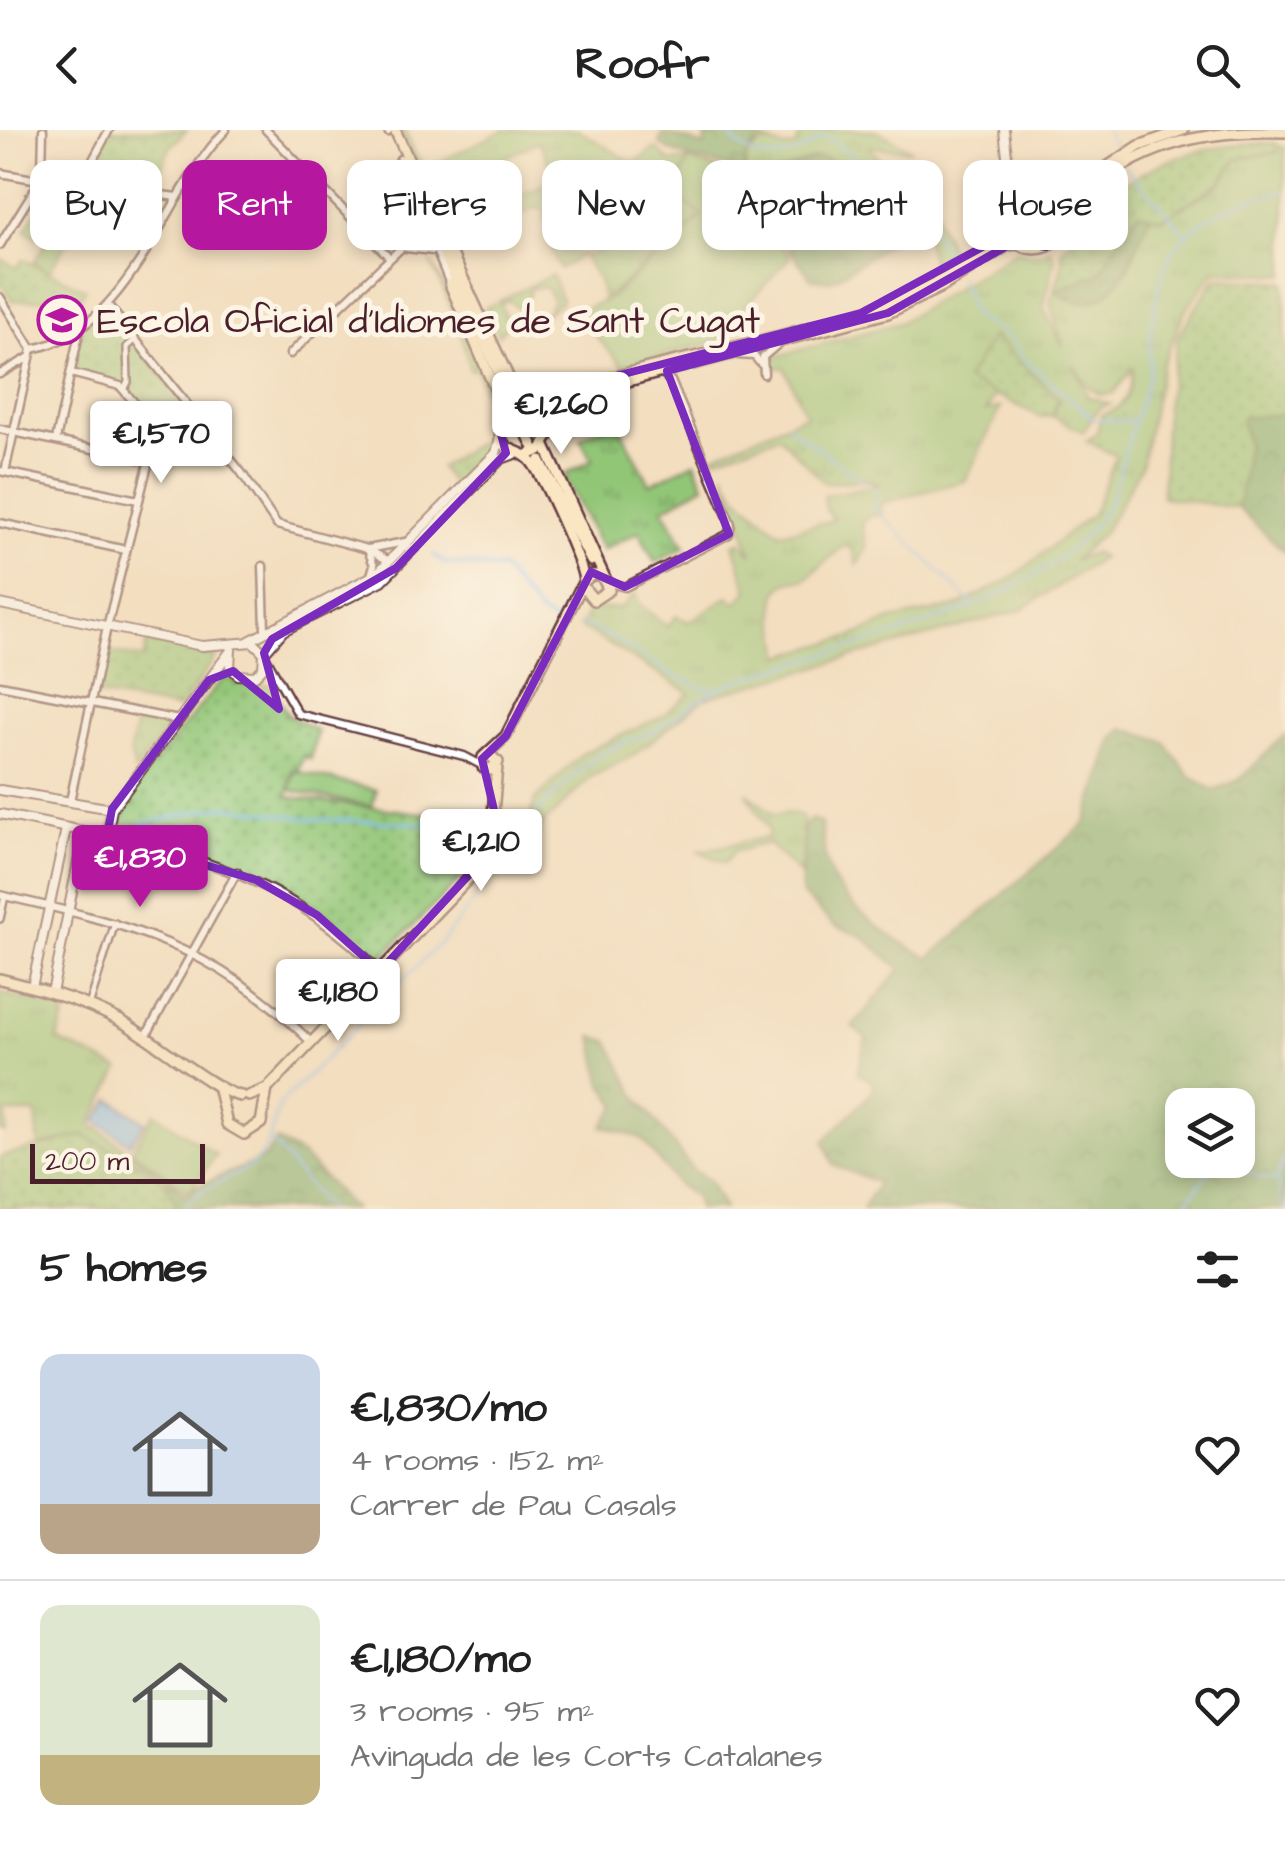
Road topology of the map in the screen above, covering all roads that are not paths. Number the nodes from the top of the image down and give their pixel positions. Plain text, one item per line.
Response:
1 (43, 130) edge
2 (109, 130) edge
3 (226, 130) edge
4 (266, 130) edge
5 (390, 130) edge
6 (1004, 130) edge
7 (1183, 130) edge
8 (1285, 132) edge
9 (417, 145) dead end
10 (400, 150) junction
11 (1132, 155) junction
12 (42, 160) edge
13 (93, 160) edge
14 (403, 160) edge
15 (1009, 160) edge
16 (1124, 160) edge
17 (0, 172) edge
18 (30, 179) edge
19 (162, 194) edge
20 (180, 196) junction
21 (30, 202) edge
22 (0, 245) edge
23 (400, 250) edge
24 (427, 250) edge
25 (442, 250) edge
26 (991, 250) edge
27 (434, 252) joint
28 (388, 256) junction
29 (450, 284) joint
30 (0, 297) edge
31 (108, 305) junction
32 (3, 308) edge
33 (871, 314) junction
34 (81, 327) junction
35 (135, 340) junction
36 (778, 344) junction
37 (32, 348) junction
38 (290, 354) dead end
39 (737, 354) junction
40 (29, 358) junction
41 (762, 364) junction
42 (71, 373) junction
43 (660, 373) junction
44 (0, 374) edge
45 (764, 374) dead end
46 (124, 390) junction
47 (510, 398) dead end
48 (527, 404) junction
49 (186, 406) junction
50 (540, 408) junction
51 (511, 411) junction
52 (550, 422) junction
53 (156, 426) junction
54 (0, 429) edge
55 (14, 432) junction
56 (500, 438) junction
57 (56, 440) junction
58 (539, 447) junction
59 (520, 455) junction
60 (149, 460) junction
61 (540, 460) dead end
62 (3, 472) edge
63 (138, 500) junction
64 (0, 523) edge
65 (417, 540) junction
66 (367, 548) junction
67 (126, 550) junction
68 (583, 550) junction
69 (390, 562) junction
70 (263, 566) dead end
71 (605, 579) junction
72 (373, 581) junction
73 (585, 582) junction
74 (592, 599) junction
75 (0, 604) edge
76 (572, 612) junction
77 (107, 627) junction
78 (264, 630) junction
79 (244, 642) junction
80 (231, 650) junction
81 (265, 654) junction
82 (233, 671) junction
83 (255, 676) junction
84 (208, 680) junction
85 (0, 685) edge
86 (280, 685) junction
87 (91, 703) junction
88 (179, 720) junction
89 (506, 736) junction
90 (485, 761) junction
91 (497, 764) junction
92 (0, 790) edge
93 (494, 795) junction
94 (70, 802) junction
95 (112, 808) junction
96 (0, 814) edge
97 (66, 828) junction
98 (84, 832) junction
99 (107, 836) junction
100 (237, 872) junction
101 (2, 896) edge
102 (50, 906) junction
103 (70, 910) junction
104 (0, 919) edge
105 (115, 922) junction
106 (192, 954) junction
107 (380, 971) junction
108 (0, 980) edge
109 (32, 987) junction
110 (52, 993) junction
111 (88, 1006) junction
112 (146, 1036) junction
113 (312, 1043) junction
114 (218, 1089) junction
115 (267, 1089) junction
116 (245, 1096) junction
117 (226, 1108) junction
118 (262, 1109) junction

1 - 12 street
2 - 13 street
3 - 20 street
4 - 28 street
5 - 10 main road
6 - 15 street
7 - 11 main road
8 - 11 main road
9 - 10 street
10 - 14 main road
10 - 48 main road
11 - 16 main road
17 - 18 street
19 - 20 street
20 - 31 street
21 - 22 street
23 - 28 street
24 - 27 street
25 - 47 main road
26 - 33 main road
27 - 29 street
28 - 38 street
29 - 51 main road
30 - 32 street
31 - 34 street
31 - 35 street
32 - 37 street
33 - 36 main road
33 - 50 main road
34 - 37 street
34 - 42 street
35 - 46 street
35 - 49 street
36 - 39 main road
36 - 41 street
37 - 40 street
39 - 41 street
39 - 43 main road
40 - 44 street
40 - 55 street
41 - 45 street
42 - 46 street
42 - 57 street
43 - 52 main road
43 - 71 street
46 - 53 street
48 - 50 main road
48 - 51 main road
49 - 53 street
49 - 66 street
50 - 52 main road
51 - 56 main road
51 - 58 main road
52 - 58 main road
53 - 60 street
54 - 55 street
55 - 57 street
55 - 62 street
56 - 59 main road
56 - 65 street
57 - 60 street
58 - 59 main road
58 - 71 main road
59 - 65 street
59 - 73 main road
60 - 63 street
61 - 68 main road
62 - 63 street
63 - 67 street
64 - 67 street
65 - 66 street
65 - 69 street
65 - 72 street
66 - 69 street
66 - 72 street
67 - 77 street
68 - 71 main road
68 - 73 main road
69 - 72 street
70 - 78 street
71 - 73 main road
71 - 74 main road
72 - 78 street
72 - 81 street
73 - 74 main road
73 - 76 main road
74 - 76 main road
75 - 77 street
76 - 89 main road
77 - 79 street
77 - 87 street
78 - 79 street
79 - 80 street
79 - 81 street
80 - 82 street
80 - 84 street
81 - 83 street
81 - 86 street
82 - 83 street
82 - 84 street
83 - 86 street
84 - 88 street
85 - 87 street
86 - 90 street
87 - 88 street
87 - 94 street
88 - 95 street
89 - 90 main road
89 - 91 main road
90 - 91 main road
90 - 93 main road
91 - 93 main road
92 - 94 street
93 - 107 main road
94 - 95 street
95 - 99 street
96 - 97 street
97 - 98 street
97 - 102 street
98 - 99 street
98 - 103 street
99 - 100 street
100 - 106 street
100 - 107 street
101 - 102 street
101 - 104 street
102 - 103 street
102 - 109 street
103 - 105 street
103 - 110 street
105 - 106 street
105 - 111 street
106 - 112 street
106 - 113 street
107 - 113 main road
108 - 109 main road
109 - 110 main road
110 - 111 main road
111 - 112 main road
112 - 114 main road
113 - 115 main road
114 - 116 main road
114 - 117 main road
115 - 116 main road
115 - 118 main road
116 - 117 main road
116 - 118 main road
117 - 118 main road

